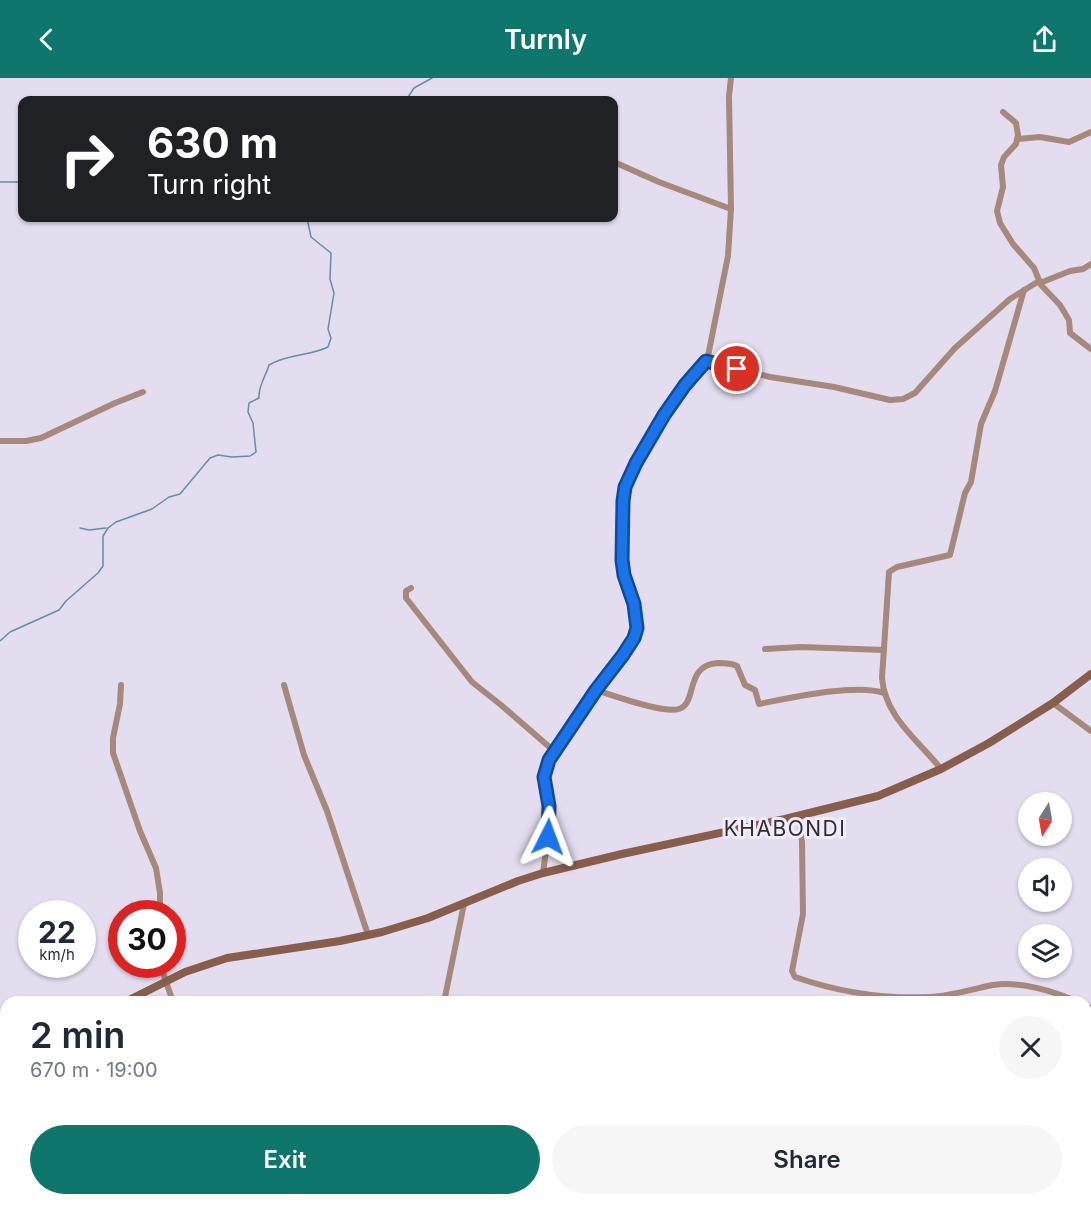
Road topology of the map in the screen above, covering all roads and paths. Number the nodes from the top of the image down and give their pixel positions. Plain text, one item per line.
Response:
1 (731, 79) edge
2 (1003, 112) dead end
3 (1091, 132) edge
4 (1018, 139) junction
5 (618, 164) edge
6 (731, 209) junction
7 (1091, 264) edge
8 (1040, 282) junction
9 (1023, 290) junction
10 (1091, 349) edge
11 (706, 361) junction
12 (143, 392) dead end
13 (0, 441) edge
14 (411, 588) dead end
15 (765, 649) dead end
16 (884, 650) junction
17 (1091, 674) edge
18 (121, 685) dead end
19 (284, 685) dead end
20 (596, 690) junction
21 (884, 693) junction
22 (1053, 704) junction
23 (1091, 730) edge
24 (554, 751) junction
25 (941, 769) junction
26 (799, 815) junction
27 (543, 873) junction
28 (160, 900) edge
29 (464, 904) junction
30 (368, 935) junction
31 (164, 978) edge
32 (165, 982) junction
33 (137, 996) edge
34 (171, 996) edge
35 (445, 996) edge
36 (892, 996) edge
37 (939, 996) edge
38 (1065, 996) edge

1 - 6 street
2 - 4 street
3 - 4 street
4 - 8 street
5 - 6 street
6 - 11 street
7 - 8 street
8 - 9 street
8 - 10 street
9 - 11 street
9 - 16 street
11 - 20 street
12 - 13 street
14 - 24 street
15 - 16 street
16 - 21 street
17 - 22 street
18 - 28 street
19 - 30 street
20 - 21 street
20 - 24 street
21 - 25 street
22 - 23 street
22 - 25 street
24 - 27 street
25 - 26 street
26 - 27 street
26 - 36 street
27 - 29 street
29 - 30 street
29 - 35 street
30 - 32 street
31 - 32 street
32 - 33 street
32 - 34 street
37 - 38 street

